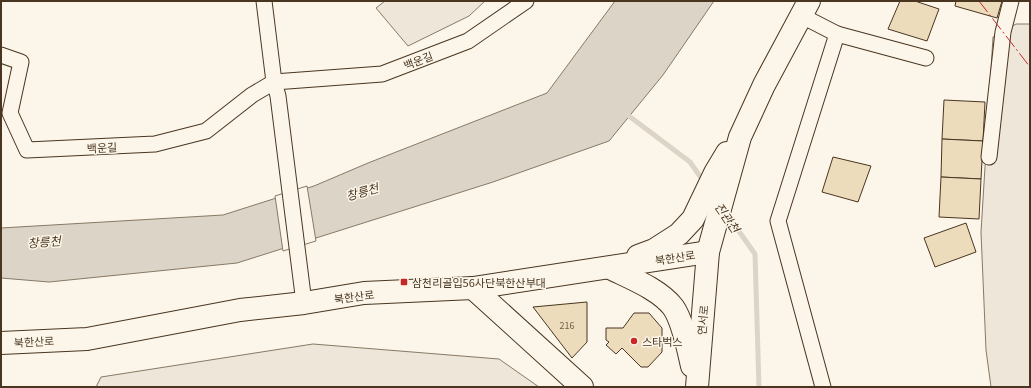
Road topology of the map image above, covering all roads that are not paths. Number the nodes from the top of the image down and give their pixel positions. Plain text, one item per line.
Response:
1 (264, 1) edge
2 (526, 1) edge
3 (1011, 1) edge
4 (804, 8) edge
5 (837, 34) junction
6 (1, 55) edge
7 (926, 58) dead end
8 (274, 82) junction
9 (740, 137) junction
10 (989, 157) dead end
11 (708, 252) junction
12 (610, 268) junction
13 (473, 288) junction
14 (304, 303) junction
15 (1, 343) edge
16 (582, 387) edge
17 (696, 387) edge
18 (823, 387) edge

1 - 8 street
2 - 8 street, 백운길
3 - 10 street
4 - 5 street
4 - 9 main road
5 - 7 street
5 - 18 street
6 - 8 street, 백운길
8 - 14 street
9 - 11 main road, 연서로
9 - 12 main road
11 - 12 main road, 북한산로
11 - 17 main road, 연서로
12 - 13 main road, 북한산로
12 - 17 main road
13 - 14 main road, 북한산로
13 - 16 main road
14 - 15 main road, 북한산로

